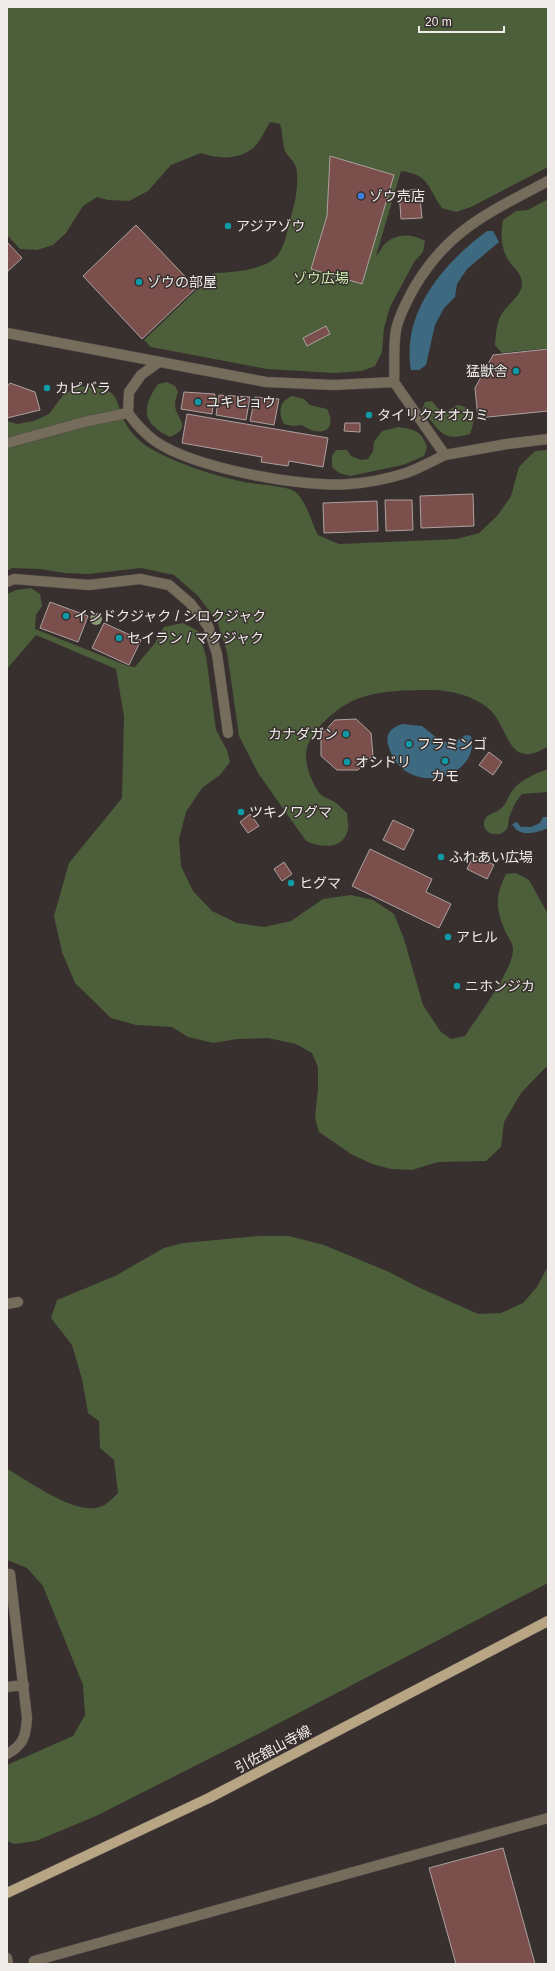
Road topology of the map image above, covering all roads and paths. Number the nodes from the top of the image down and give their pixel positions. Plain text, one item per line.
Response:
1 (548, 181) edge
2 (7, 333) edge
3 (159, 362) junction
4 (394, 382) junction
5 (128, 413) junction
6 (548, 439) edge
7 (7, 443) edge
8 (445, 455) junction
9 (7, 582) edge
10 (228, 733) dead end
11 (18, 1302) dead end
12 (7, 1304) edge
13 (7, 1574) edge
14 (548, 1621) edge
15 (24, 1685) junction
16 (7, 1687) edge
17 (7, 1754) edge
18 (548, 1818) edge
19 (7, 1893) edge
20 (7, 1958) edge
21 (8, 1964) edge
22 (34, 1964) edge

1 - 4 street
2 - 3 street
3 - 4 street
3 - 5 street
4 - 8 street
5 - 7 street
5 - 8 street
6 - 8 street
9 - 10 street
11 - 12 street
13 - 15 street
14 - 19 main road, 引佐舘山寺線
15 - 16 street
15 - 17 street
18 - 22 street
20 - 21 street

